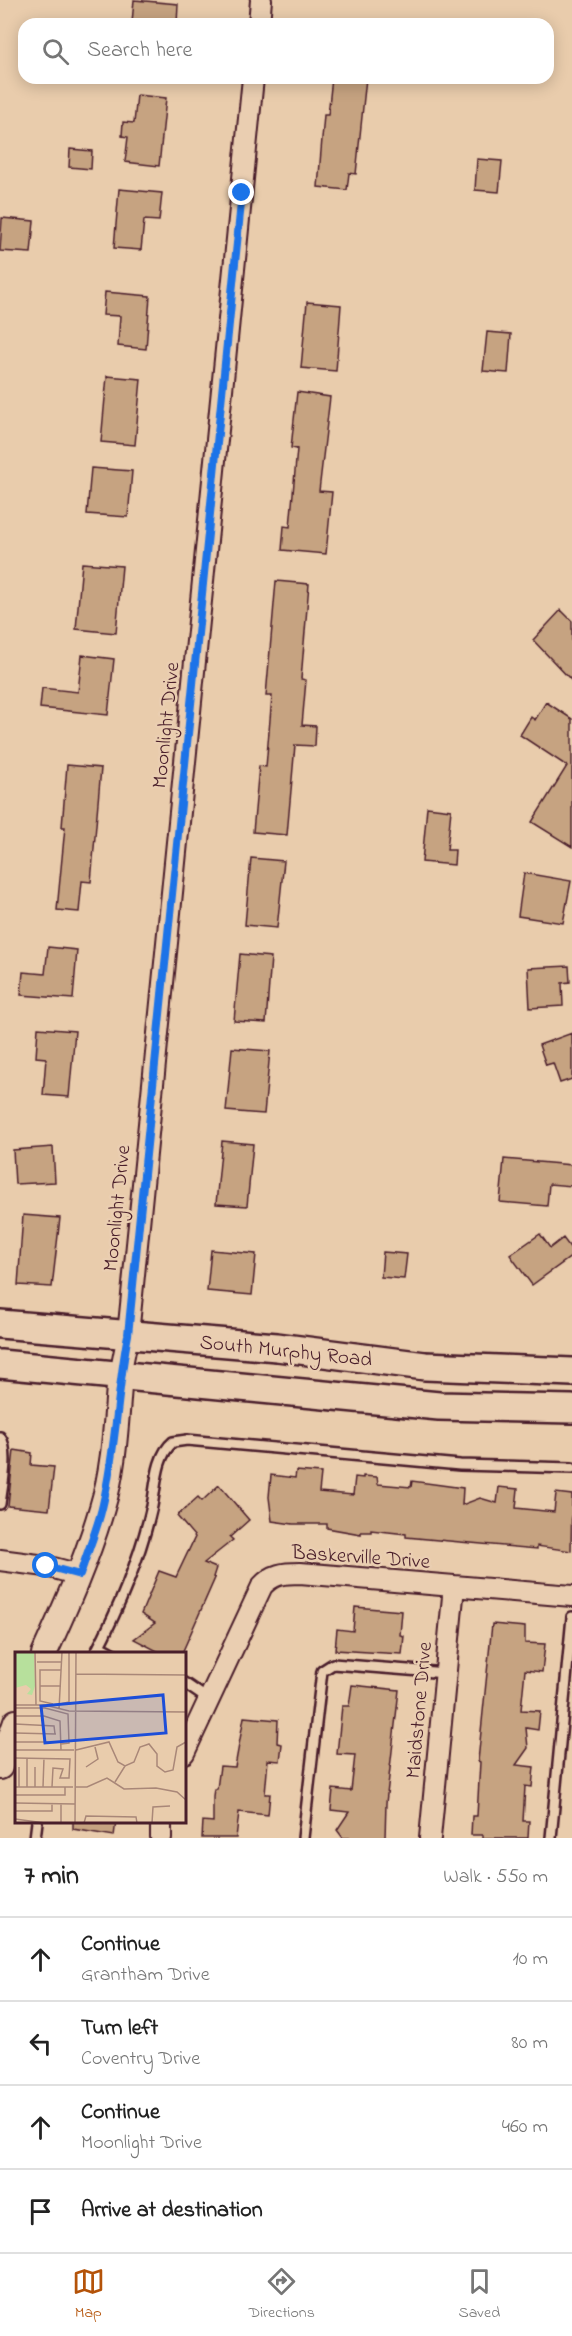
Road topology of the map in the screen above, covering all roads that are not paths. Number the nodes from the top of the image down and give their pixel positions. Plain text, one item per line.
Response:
1 (261, 0) edge
2 (260, 18) edge
3 (252, 84) edge
4 (0, 1324) edge
5 (128, 1335) junction
6 (0, 1364) edge
7 (572, 1372) edge
8 (120, 1376) junction
9 (572, 1409) edge
10 (0, 1437) edge
11 (572, 1468) edge
12 (0, 1504) edge
13 (0, 1560) edge
14 (80, 1575) junction
15 (454, 1586) junction
16 (572, 1596) edge
17 (572, 1617) edge
18 (97, 1650) edge
19 (44, 1652) edge
20 (446, 1673) junction
21 (186, 1684) edge
22 (209, 1700) junction
23 (15, 1725) edge
24 (186, 1749) edge
25 (0, 1767) edge
26 (37, 1823) edge
27 (34, 1838) edge
28 (303, 1838) edge
29 (430, 1838) edge
30 (551, 1838) edge

1 - 2 street
3 - 5 street, Moonlight Drive
4 - 5 main road, South Murphy Road
5 - 7 main road, South Murphy Road
5 - 8 street, Moonlight Drive
6 - 8 main road, South Murphy Road
8 - 9 main road, South Murphy Road
8 - 14 street
10 - 12 lane
11 - 18 lane
13 - 14 street
14 - 19 street
15 - 16 street, Baskerville Drive
15 - 20 street, Maidstone Drive
15 - 22 street, Baskerville Drive
17 - 30 lane
20 - 28 lane
20 - 29 street, Maidstone Drive
21 - 22 lane
22 - 24 street, Baskerville Drive
23 - 25 street
26 - 27 lane

